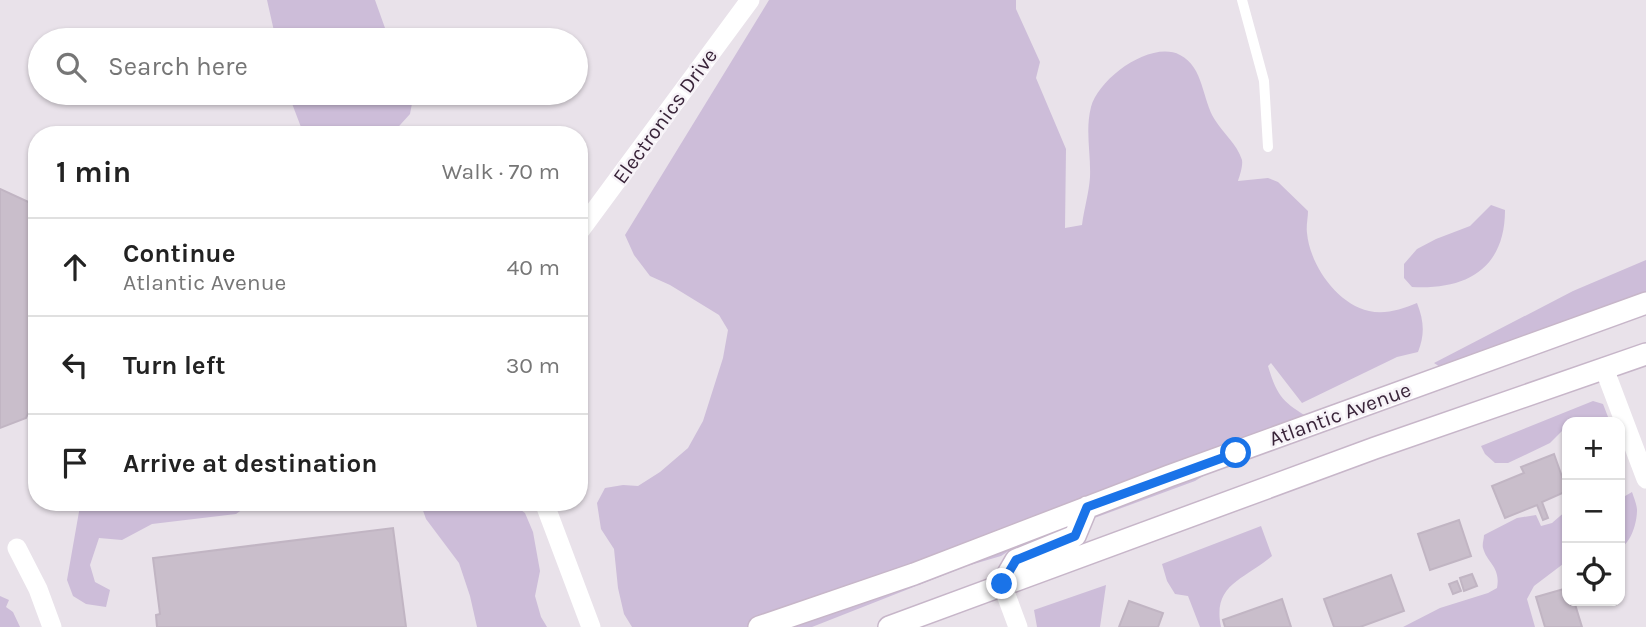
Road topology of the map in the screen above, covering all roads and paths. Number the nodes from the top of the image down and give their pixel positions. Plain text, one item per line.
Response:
1 (750, 0) edge
2 (1242, 0) edge
3 (1268, 147) dead end
4 (588, 220) edge
5 (1646, 303) edge
6 (1646, 354) edge
7 (1605, 368) junction
8 (1646, 480) edge
9 (1087, 507) junction
10 (547, 511) edge
11 (17, 548) dead end
12 (1002, 584) junction
13 (52, 627) edge
14 (591, 627) edge
15 (759, 627) edge
16 (889, 627) edge
17 (1017, 627) edge

1 - 4 street, Electronics Drive
2 - 3 lane
5 - 9 main road, Atlantic Avenue
6 - 7 main road, Atlantic Avenue
7 - 8 street
7 - 12 main road, Atlantic Avenue
9 - 12 main road
9 - 15 main road, Atlantic Avenue
10 - 14 street
11 - 13 street
12 - 16 main road, Atlantic Avenue
12 - 17 street

